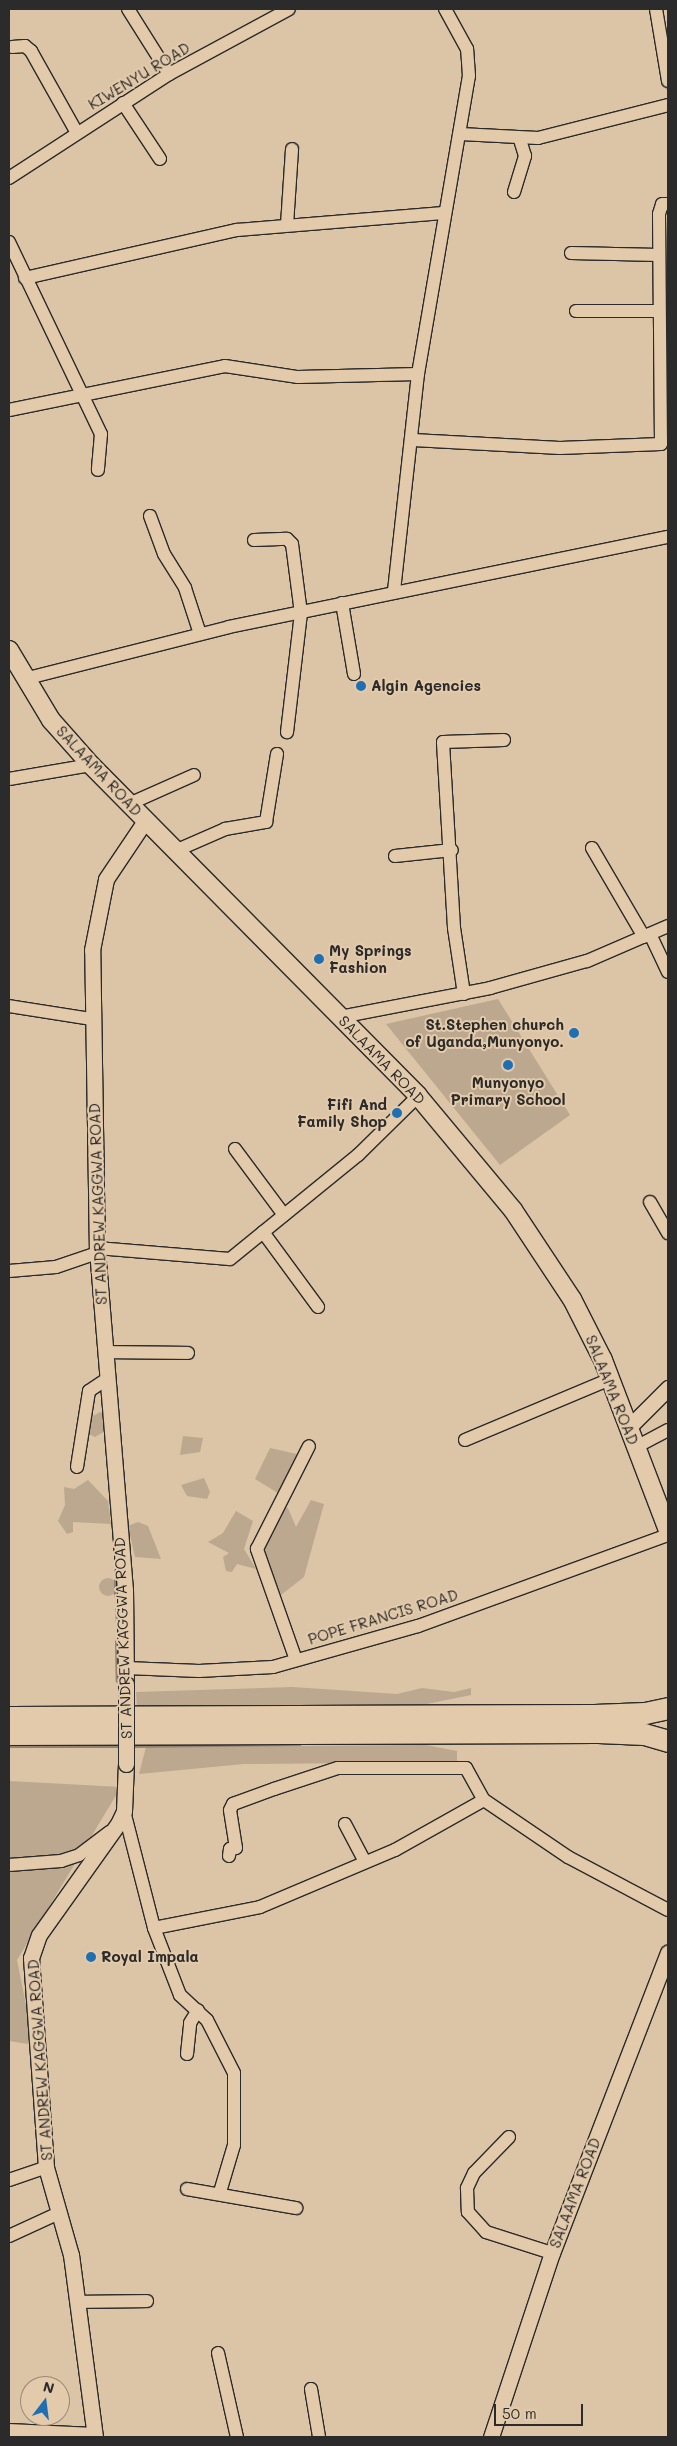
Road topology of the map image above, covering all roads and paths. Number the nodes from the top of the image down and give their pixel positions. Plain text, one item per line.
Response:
1 (128, 9) edge
2 (289, 9) edge
3 (445, 9) edge
4 (656, 9) edge
5 (12, 47) dead end
6 (169, 74) junction
7 (668, 81) edge
8 (123, 103) junction
9 (668, 105) edge
10 (77, 133) junction
11 (460, 134) junction
12 (520, 140) junction
13 (292, 149) dead end
14 (160, 159) dead end
15 (9, 178) edge
16 (514, 192) dead end
17 (668, 204) edge
18 (443, 213) junction
19 (287, 225) junction
20 (9, 242) edge
21 (571, 253) dead end
22 (659, 255) junction
23 (25, 278) junction
24 (576, 311) dead end
25 (658, 311) junction
26 (664, 347) edge
27 (418, 374) junction
28 (80, 395) junction
29 (9, 410) edge
30 (413, 440) junction
31 (98, 470) dead end
32 (150, 516) dead end
33 (668, 537) edge
34 (254, 540) dead end
35 (394, 591) junction
36 (342, 603) junction
37 (301, 613) junction
38 (200, 634) junction
39 (9, 650) edge
40 (354, 674) dead end
41 (24, 679) junction
42 (287, 732) dead end
43 (504, 740) dead end
44 (277, 754) dead end
45 (91, 765) junction
46 (194, 775) dead end
47 (9, 779) edge
48 (129, 804) junction
49 (145, 821) junction
50 (592, 848) dead end
51 (452, 850) junction
52 (175, 851) junction
53 (395, 856) dead end
54 (668, 926) edge
55 (647, 936) junction
56 (668, 972) edge
57 (464, 994) junction
58 (9, 1006) edge
59 (340, 1017) junction
60 (91, 1019) junction
61 (418, 1096) junction
62 (235, 1149) dead end
63 (650, 1202) dead end
64 (284, 1215) junction
65 (263, 1232) junction
66 (668, 1232) edge
67 (97, 1251) junction
68 (9, 1271) edge
69 (318, 1307) dead end
70 (105, 1352) junction
71 (188, 1353) dead end
72 (108, 1378) junction
73 (610, 1379) junction
74 (668, 1388) edge
75 (628, 1428) junction
76 (668, 1430) edge
77 (465, 1440) dead end
78 (309, 1446) dead end
79 (636, 1446) junction
80 (77, 1467) dead end
81 (668, 1530) edge
82 (668, 1534) edge
83 (296, 1660) junction
84 (126, 1668) junction
85 (668, 1708) edge
86 (9, 1717) edge
87 (9, 1734) edge
88 (668, 1740) edge
89 (484, 1800) junction
90 (121, 1818) junction
91 (345, 1824) dead end
92 (229, 1856) dead end
93 (365, 1862) junction
94 (9, 1865) edge
95 (668, 1910) edge
96 (154, 1928) junction
97 (668, 1952) edge
98 (198, 2010) junction
99 (187, 2054) dead end
100 (509, 2138) dead end
101 (46, 2167) junction
102 (9, 2180) edge
103 (188, 2189) dead end
104 (220, 2192) junction
105 (296, 2208) dead end
106 (59, 2213) junction
107 (9, 2236) edge
108 (552, 2253) junction
109 (77, 2302) junction
110 (147, 2302) dead end
111 (218, 2353) dead end
112 (312, 2389) dead end
113 (9, 2430) edge
114 (95, 2435) edge
115 (237, 2437) edge
116 (319, 2437) edge
117 (491, 2437) edge

1 - 6 street
2 - 6 street, KIWENYU ROAD
3 - 11 street
4 - 7 street
5 - 10 street
6 - 8 street, KIWENYU ROAD
8 - 10 street, KIWENYU ROAD
8 - 14 street
9 - 12 street
10 - 15 street, KIWENYU ROAD
11 - 12 street
11 - 18 street
12 - 16 street
13 - 19 street
17 - 22 street
18 - 19 street
18 - 27 street
19 - 23 street
20 - 23 street
21 - 22 street
22 - 25 street
23 - 28 street
24 - 25 street
25 - 26 street
26 - 30 street
27 - 28 street
27 - 30 street
28 - 29 street
28 - 31 street
30 - 35 street
32 - 38 street
33 - 35 street
34 - 37 street
35 - 36 street
36 - 37 street
36 - 40 street
37 - 38 street
37 - 42 street
38 - 41 street
39 - 41 main road, SALAAMA ROAD
41 - 45 main road, SALAAMA ROAD
43 - 51 street
44 - 52 street
45 - 47 street
45 - 48 main road, SALAAMA ROAD
46 - 48 street
48 - 49 main road, SALAAMA ROAD
49 - 52 main road, SALAAMA ROAD
49 - 60 street, ST ANDREW KAGGWA ROAD
50 - 55 street
51 - 53 street
51 - 57 street
52 - 59 main road, SALAAMA ROAD
54 - 55 street
55 - 56 street
55 - 57 street
57 - 59 street
58 - 60 street
59 - 61 main road, SALAAMA ROAD
60 - 67 street, ST ANDREW KAGGWA ROAD
61 - 64 street
61 - 73 main road, SALAAMA ROAD
62 - 64 street
63 - 66 street
64 - 65 street
65 - 67 street
65 - 69 street
67 - 68 street
67 - 70 street, ST ANDREW KAGGWA ROAD
70 - 71 street
70 - 72 street, ST ANDREW KAGGWA ROAD
72 - 80 street
72 - 84 street, ST ANDREW KAGGWA ROAD
73 - 75 main road, SALAAMA ROAD
73 - 77 street
74 - 75 street
75 - 79 main road, SALAAMA ROAD
76 - 79 street
78 - 83 street
79 - 81 main road, SALAAMA ROAD
82 - 83 street, POPE FRANCIS ROAD
83 - 84 street, POPE FRANCIS ROAD
84 - 90 street, ST ANDREW KAGGWA ROAD, bridge
85 - 86 highway
87 - 88 highway
89 - 92 street
89 - 93 street
89 - 95 street
90 - 94 street
90 - 96 street
90 - 101 street, ST ANDREW KAGGWA ROAD
91 - 93 street
93 - 96 street
96 - 98 street
97 - 108 street, SALAAMA ROAD
98 - 99 street
98 - 104 street
100 - 108 street
101 - 102 street
101 - 106 street, ST ANDREW KAGGWA ROAD
103 - 104 street
104 - 105 street
106 - 107 street
106 - 109 street, ST ANDREW KAGGWA ROAD
108 - 117 street, SALAAMA ROAD
109 - 110 street
109 - 114 street, ST ANDREW KAGGWA ROAD
111 - 115 street
112 - 116 street
113 - 114 street

